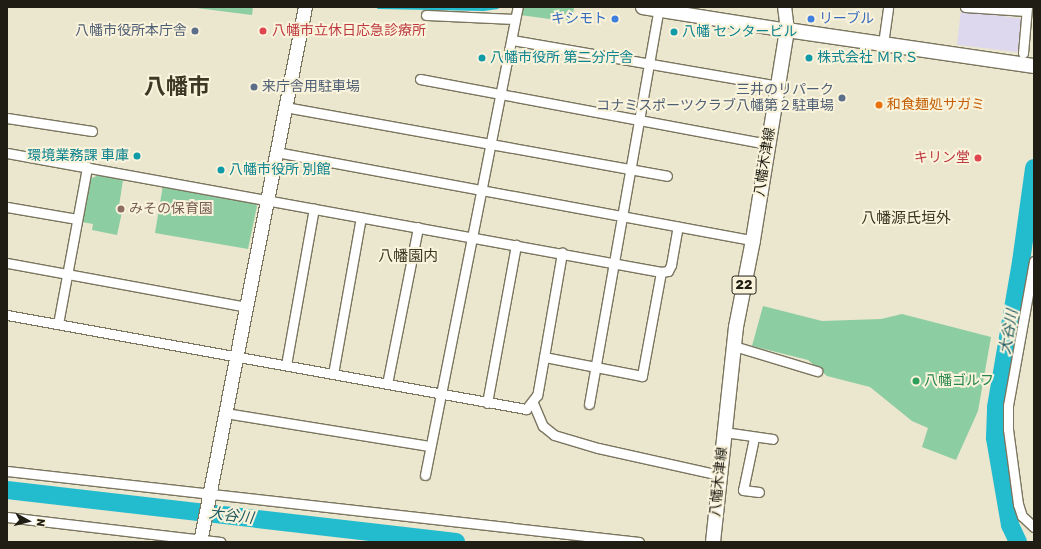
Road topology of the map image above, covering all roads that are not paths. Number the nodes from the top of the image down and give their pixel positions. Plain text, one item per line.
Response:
1 (305, 7) edge
2 (518, 7) edge
3 (642, 7) edge
4 (888, 7) edge
5 (965, 7) edge
6 (787, 8) edge
7 (659, 9) junction
8 (1027, 12) edge
9 (426, 15) dead end
10 (515, 18) junction
11 (786, 30) junction
12 (512, 40) junction
13 (883, 44) junction
14 (1026, 61) edge
15 (649, 64) junction
16 (420, 79) dead end
17 (777, 86) junction
18 (502, 94) junction
19 (285, 107) junction
20 (7, 118) edge
21 (639, 120) junction
22 (92, 131) dead end
23 (769, 140) junction
24 (491, 145) junction
25 (276, 152) junction
26 (7, 153) edge
27 (87, 167) junction
28 (631, 170) junction
29 (667, 176) dead end
30 (482, 191) junction
31 (267, 200) junction
32 (7, 207) edge
33 (314, 208) junction
34 (623, 216) junction
35 (361, 217) junction
36 (77, 219) junction
37 (418, 227) junction
38 (678, 227) junction
39 (473, 237) junction
40 (753, 240) junction
41 (516, 245) junction
42 (562, 253) junction
43 (1034, 261) edge
44 (7, 263) edge
45 (615, 264) junction
46 (661, 272) junction
47 (67, 274) junction
48 (246, 307) junction
49 (7, 315) edge
50 (58, 324) junction
51 (734, 346) junction
52 (237, 356) junction
53 (544, 357) junction
54 (286, 365) junction
55 (596, 369) junction
56 (818, 371) dead end
57 (333, 374) junction
58 (387, 384) junction
59 (440, 395) junction
60 (488, 403) junction
61 (533, 403) junction
62 (589, 404) dead end
63 (225, 413) junction
64 (724, 432) junction
65 (754, 438) junction
66 (773, 439) dead end
67 (429, 446) junction
68 (7, 471) edge
69 (425, 475) dead end
70 (720, 475) junction
71 (759, 492) dead end
72 (209, 495) junction
73 (7, 517) edge
74 (1034, 527) edge
75 (201, 540) edge
76 (221, 542) edge
77 (639, 542) edge
78 (713, 542) edge

1 - 19 street
2 - 10 street
3 - 7 street
4 - 13 street
5 - 8 street
6 - 11 street
7 - 11 street
7 - 15 street
8 - 14 street
9 - 10 street
10 - 12 street
11 - 13 main road
11 - 17 main road, 八幡木津線 / 22
12 - 15 street
12 - 18 street
13 - 14 main road
15 - 17 street
15 - 21 street
16 - 18 street
17 - 23 main road, 八幡木津線 / 22
18 - 21 street
18 - 24 street
19 - 24 street
19 - 25 street
20 - 22 street
21 - 23 street
21 - 28 street
23 - 40 main road, 八幡木津線 / 22
24 - 28 street
24 - 30 street
25 - 30 street
25 - 31 street
26 - 27 street
27 - 31 street
27 - 36 street
28 - 29 street
28 - 34 street
30 - 34 street
30 - 39 street
31 - 33 street
31 - 48 street
32 - 36 street
33 - 35 street
33 - 54 street
34 - 38 street
34 - 45 street
35 - 37 street
35 - 57 street
36 - 47 street
37 - 39 street
37 - 58 street
38 - 40 street
38 - 46 street
39 - 41 street
39 - 59 street
40 - 51 main road, 八幡木津線 / 22
41 - 42 street
41 - 60 street
42 - 45 street
42 - 53 street
43 - 74 street
44 - 47 street
45 - 46 street
45 - 55 street
46 - 55 street
47 - 48 street
47 - 50 street
48 - 52 street
49 - 50 street
50 - 52 street
51 - 56 street
51 - 64 main road, 八幡木津線 / 22
52 - 54 street
52 - 63 street
53 - 55 street
53 - 61 street
54 - 57 street
55 - 62 street
57 - 58 street
58 - 59 street
59 - 60 street
59 - 67 street
60 - 61 street
61 - 70 street
63 - 67 street
63 - 72 street
64 - 65 street
64 - 70 main road, 八幡木津線 / 22
65 - 66 street
65 - 71 street
67 - 69 street
68 - 72 street
70 - 78 main road, 八幡木津線 / 22
72 - 75 street
72 - 77 street
73 - 75 street
75 - 76 street

